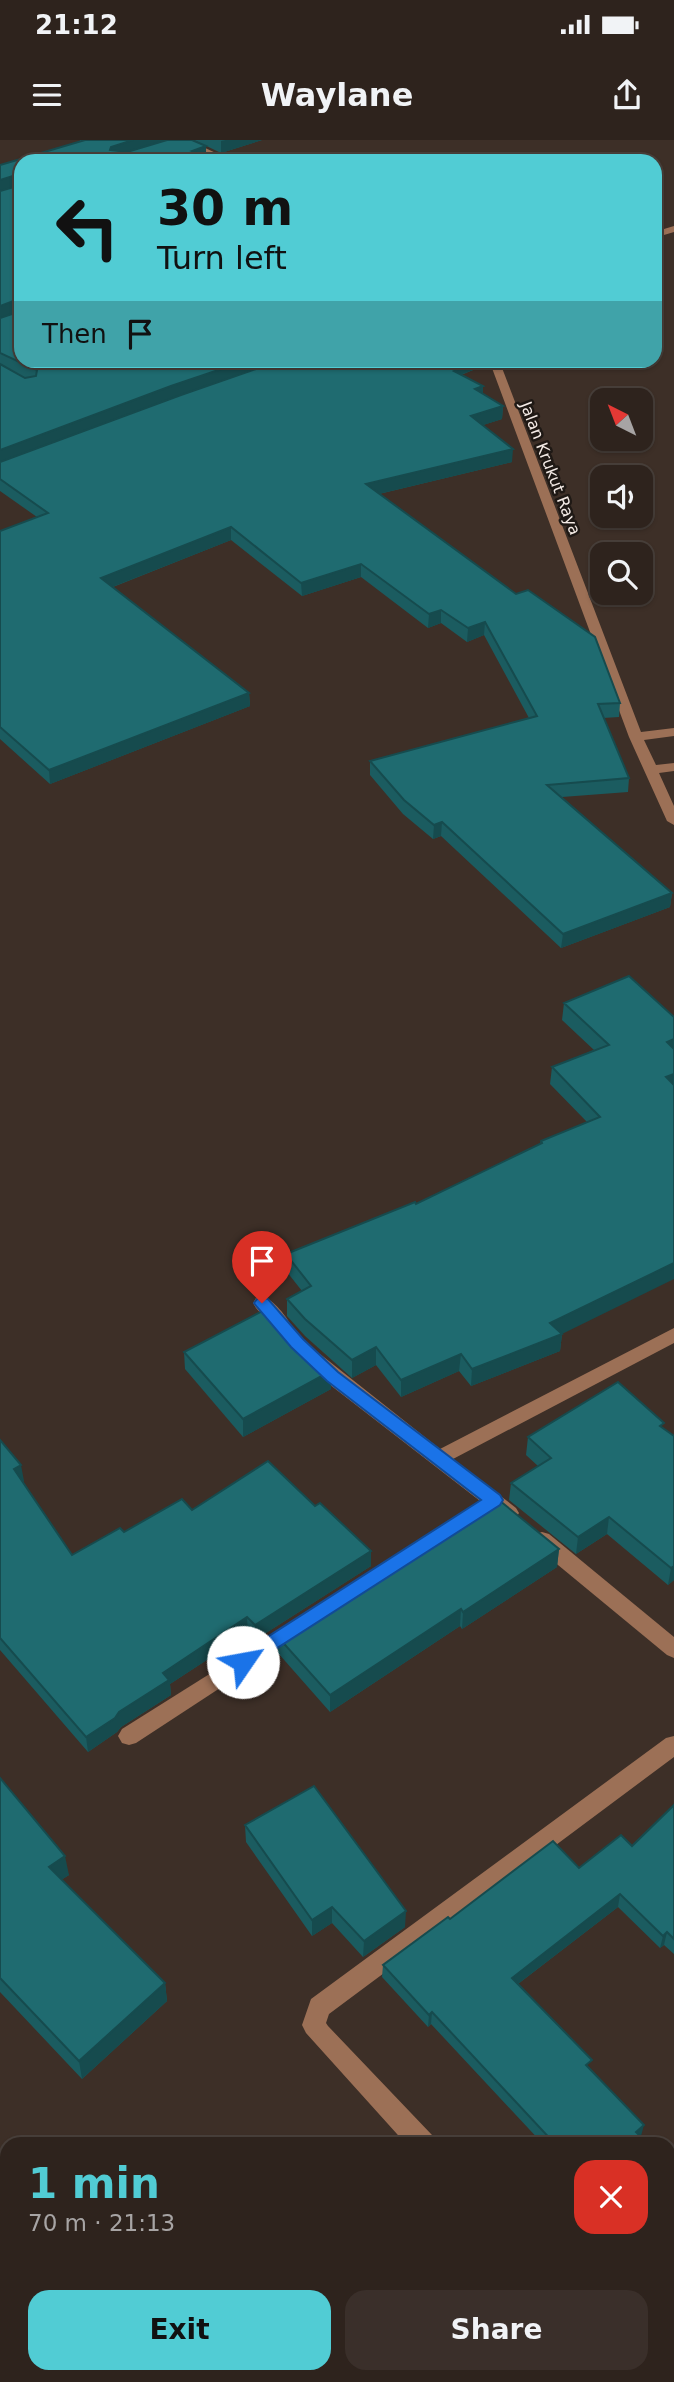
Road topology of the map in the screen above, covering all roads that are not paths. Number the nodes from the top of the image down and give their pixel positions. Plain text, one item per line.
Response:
1 (182, 140) edge
2 (171, 144) edge
3 (213, 154) edge
4 (497, 368) edge
5 (674, 732) edge
6 (636, 737) junction
7 (674, 767) edge
8 (651, 770) junction
9 (674, 821) edge
10 (262, 1303) dead end
11 (674, 1335) edge
12 (439, 1458) junction
13 (494, 1500) junction
14 (471, 1515) edge
15 (311, 1618) edge
16 (674, 1649) edge
17 (129, 1736) dead end
18 (674, 1745) edge
19 (417, 2137) edge

1 - 2 street
1 - 3 street
4 - 6 street, Jalan Krukut Raya
5 - 6 street
6 - 8 street, Jalan Krukut Raya
7 - 8 street
8 - 9 street, Jalan Krukut Raya
10 - 12 street
11 - 12 street
12 - 13 street
13 - 14 street
13 - 16 street
15 - 17 street
18 - 19 street

